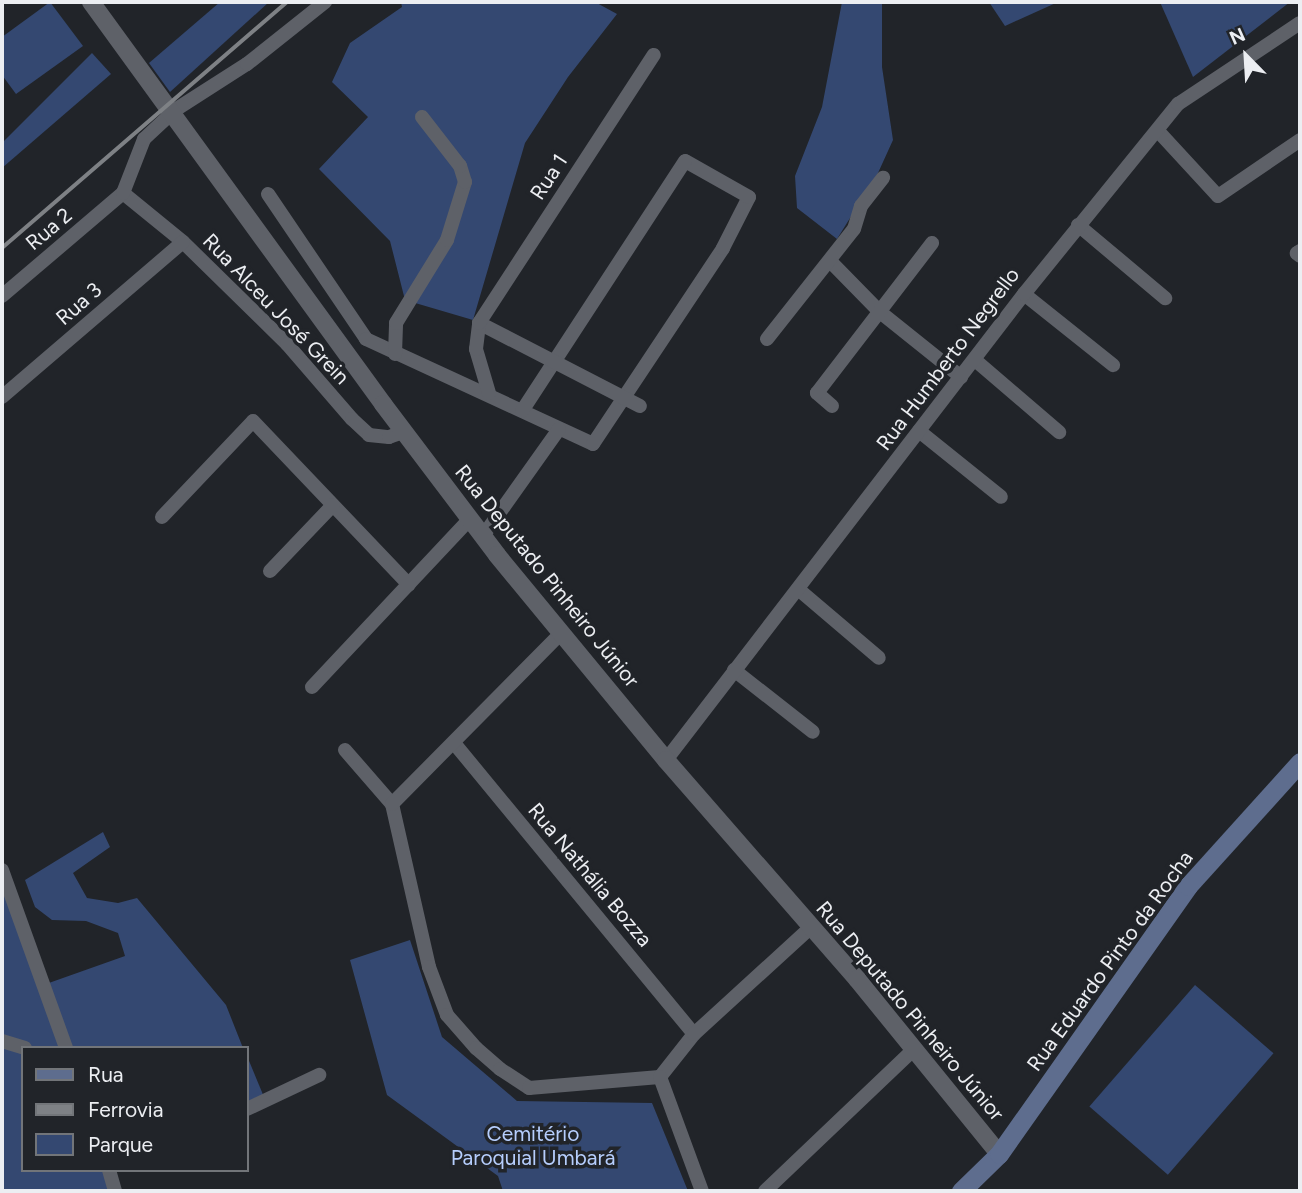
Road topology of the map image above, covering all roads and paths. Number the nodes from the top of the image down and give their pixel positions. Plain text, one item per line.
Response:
1 (91, 2) edge
2 (325, 2) edge
3 (1300, 23) edge
4 (654, 55) dead end
5 (422, 117) dead end
6 (1158, 131) junction
7 (1300, 140) edge
8 (883, 178) dead end
9 (123, 193) junction
10 (268, 194) dead end
11 (1078, 225) junction
12 (183, 242) junction
13 (932, 243) dead end
14 (830, 261) junction
15 (1024, 294) junction
16 (2, 296) edge
17 (1165, 298) dead end
18 (880, 312) junction
19 (479, 323) junction
20 (767, 339) dead end
21 (395, 354) junction
22 (975, 360) junction
23 (553, 363) junction
24 (1113, 365) dead end
25 (961, 377) junction
26 (489, 393) junction
27 (2, 397) edge
28 (622, 397) junction
29 (640, 406) dead end
30 (832, 406) dead end
31 (522, 411) junction
32 (559, 429) junction
33 (919, 431) junction
34 (403, 432) junction
35 (1059, 432) dead end
36 (1000, 497) dead end
37 (333, 505) junction
38 (162, 517) dead end
39 (470, 519) junction
40 (483, 536) junction
41 (270, 571) dead end
42 (409, 585) junction
43 (798, 589) junction
44 (561, 633) junction
45 (879, 658) dead end
46 (734, 670) junction
47 (312, 687) dead end
48 (813, 732) dead end
49 (454, 743) junction
50 (345, 750) dead end
51 (666, 760) junction
52 (1300, 762) edge
53 (392, 804) junction
54 (2, 870) edge
55 (811, 927) junction
56 (694, 1034) junction
57 (2, 1041) edge
58 (65, 1046) edge
59 (21, 1047) edge
60 (913, 1050) junction
61 (319, 1075) dead end
62 (660, 1077) junction
63 (251, 1108) edge
64 (999, 1154) junction
65 (110, 1172) edge
66 (115, 1191) edge
67 (702, 1191) edge
68 (765, 1191) edge
69 (961, 1191) edge

1 - 34 street, Rua Deputado Pinheiro Júnior
2 - 9 street
3 - 6 street, Rua Humberto Negrello
4 - 19 street, Rua 1
5 - 21 street
6 - 7 street
6 - 11 street, Rua Humberto Negrello
8 - 14 street
9 - 12 street, Rua Alceu José Grein
9 - 16 street, Rua 2
10 - 21 street
11 - 15 street, Rua Humberto Negrello
11 - 17 street
12 - 27 street, Rua 3
12 - 34 street, Rua Alceu José Grein
13 - 18 street
14 - 18 street
14 - 20 street
15 - 22 street, Rua Humberto Negrello
15 - 24 street
18 - 25 street
18 - 30 street
19 - 23 street
19 - 26 street
21 - 26 street
22 - 25 street, Rua Humberto Negrello
22 - 35 street
23 - 28 street
23 - 28 street
23 - 31 street
25 - 33 street, Rua Humberto Negrello
26 - 31 street
28 - 29 street
28 - 32 street
31 - 32 street
32 - 40 street
33 - 36 street
33 - 43 street, Rua Humberto Negrello
34 - 39 street, Rua Deputado Pinheiro Júnior
37 - 38 street
37 - 41 street
37 - 42 street
39 - 40 street, Rua Deputado Pinheiro Júnior
39 - 42 street
40 - 44 street, Rua Deputado Pinheiro Júnior
42 - 47 street
43 - 45 street
43 - 46 street, Rua Humberto Negrello
44 - 49 street
44 - 51 street, Rua Deputado Pinheiro Júnior
46 - 48 street
46 - 51 street, Rua Humberto Negrello
49 - 53 street
49 - 56 street, Rua Nathália Bozza
50 - 53 street
51 - 55 street, Rua Deputado Pinheiro Júnior
52 - 64 main road, Rua Eduardo Pinto da Rocha
53 - 62 street
54 - 58 street
55 - 56 street
55 - 60 street, Rua Deputado Pinheiro Júnior
56 - 62 street
57 - 59 street
60 - 64 street, Rua Deputado Pinheiro Júnior
60 - 68 street
61 - 63 street
62 - 67 street
64 - 69 main road, Rua Eduardo Pinto da Rocha
65 - 66 street

